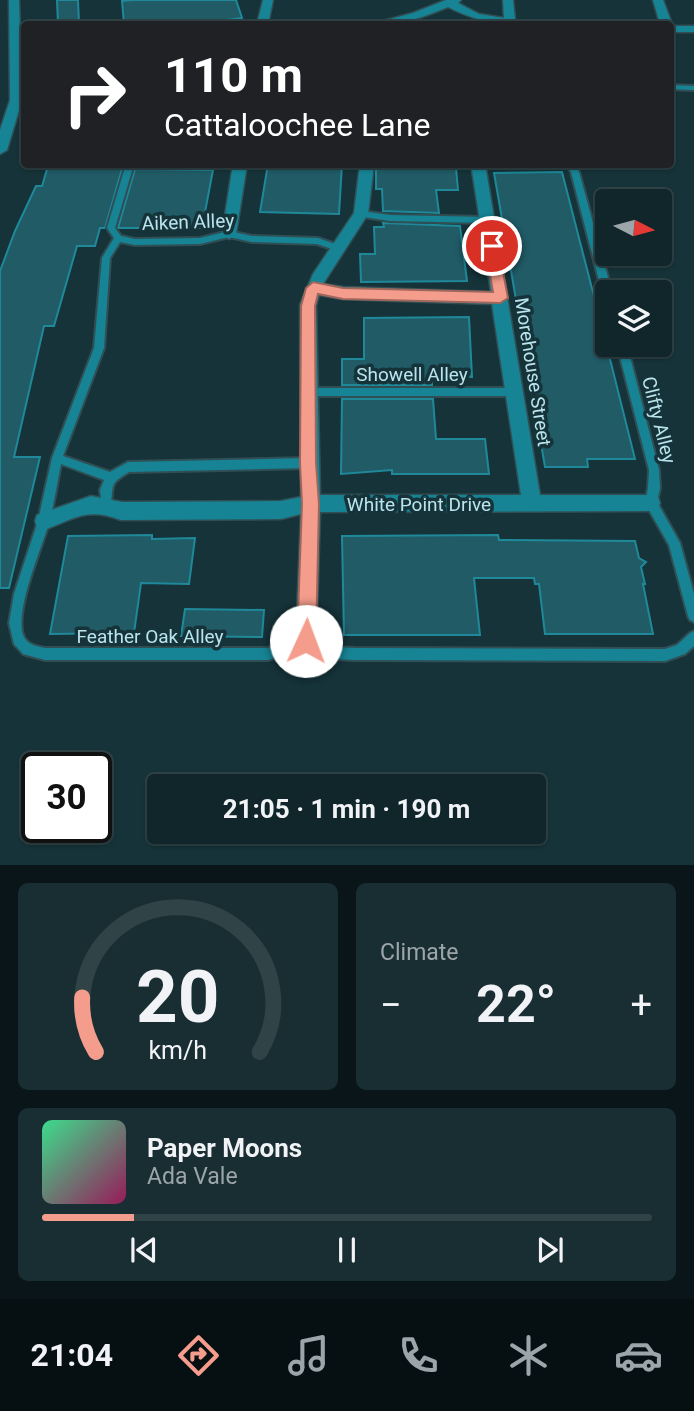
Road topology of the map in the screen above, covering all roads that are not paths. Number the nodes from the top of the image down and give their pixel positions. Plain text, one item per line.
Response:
1 (14, 0) edge
2 (268, 0) edge
3 (508, 0) edge
4 (658, 0) edge
5 (453, 2) edge
6 (264, 21) edge
7 (392, 21) edge
8 (495, 21) edge
9 (510, 21) edge
10 (665, 21) edge
11 (674, 29) edge
12 (694, 29) edge
13 (21, 64) edge
14 (674, 87) edge
15 (694, 88) edge
16 (0, 150) edge
17 (129, 168) edge
18 (239, 168) edge
19 (366, 168) edge
20 (479, 168) edge
21 (572, 168) edge
22 (361, 214) junction
23 (488, 220) junction
24 (229, 234) junction
25 (118, 238) junction
26 (338, 248) junction
27 (604, 280) edge
28 (313, 288) junction
29 (500, 298) junction
30 (625, 357) edge
31 (515, 391) junction
32 (309, 392) junction
33 (57, 458) junction
34 (308, 463) junction
35 (110, 477) junction
36 (106, 503) junction
37 (651, 503) junction
38 (311, 504) junction
39 (532, 504) junction
40 (44, 521) junction
41 (694, 616) edge
42 (694, 637) edge
43 (306, 641) junction

1 - 13 street
2 - 6 street
3 - 9 street
4 - 10 street
5 - 7 street
5 - 8 street
11 - 12 street
13 - 16 street
14 - 15 lane
17 - 25 lane, Aiken Alley
18 - 24 street
19 - 22 street
20 - 23 street, Morehouse Street
21 - 27 lane
22 - 23 lane
22 - 26 street
23 - 29 street, Morehouse Street
24 - 25 lane, Aiken Alley
24 - 26 lane, Aiken Alley
25 - 33 lane, Feather Oak Alley
26 - 28 street
28 - 29 street
28 - 32 street
29 - 31 street, Morehouse Street
30 - 37 lane, Clifty Alley
31 - 32 lane, Showell Alley
31 - 39 street, Morehouse Street
32 - 34 street
33 - 35 lane
33 - 40 lane, Feather Oak Alley
34 - 35 lane
34 - 38 street
35 - 36 lane
36 - 38 street, White Point Drive
36 - 40 street, White Point Drive
37 - 39 street, White Point Drive
37 - 41 lane
38 - 39 street, White Point Drive
38 - 43 street
40 - 43 lane, Feather Oak Alley
42 - 43 lane

